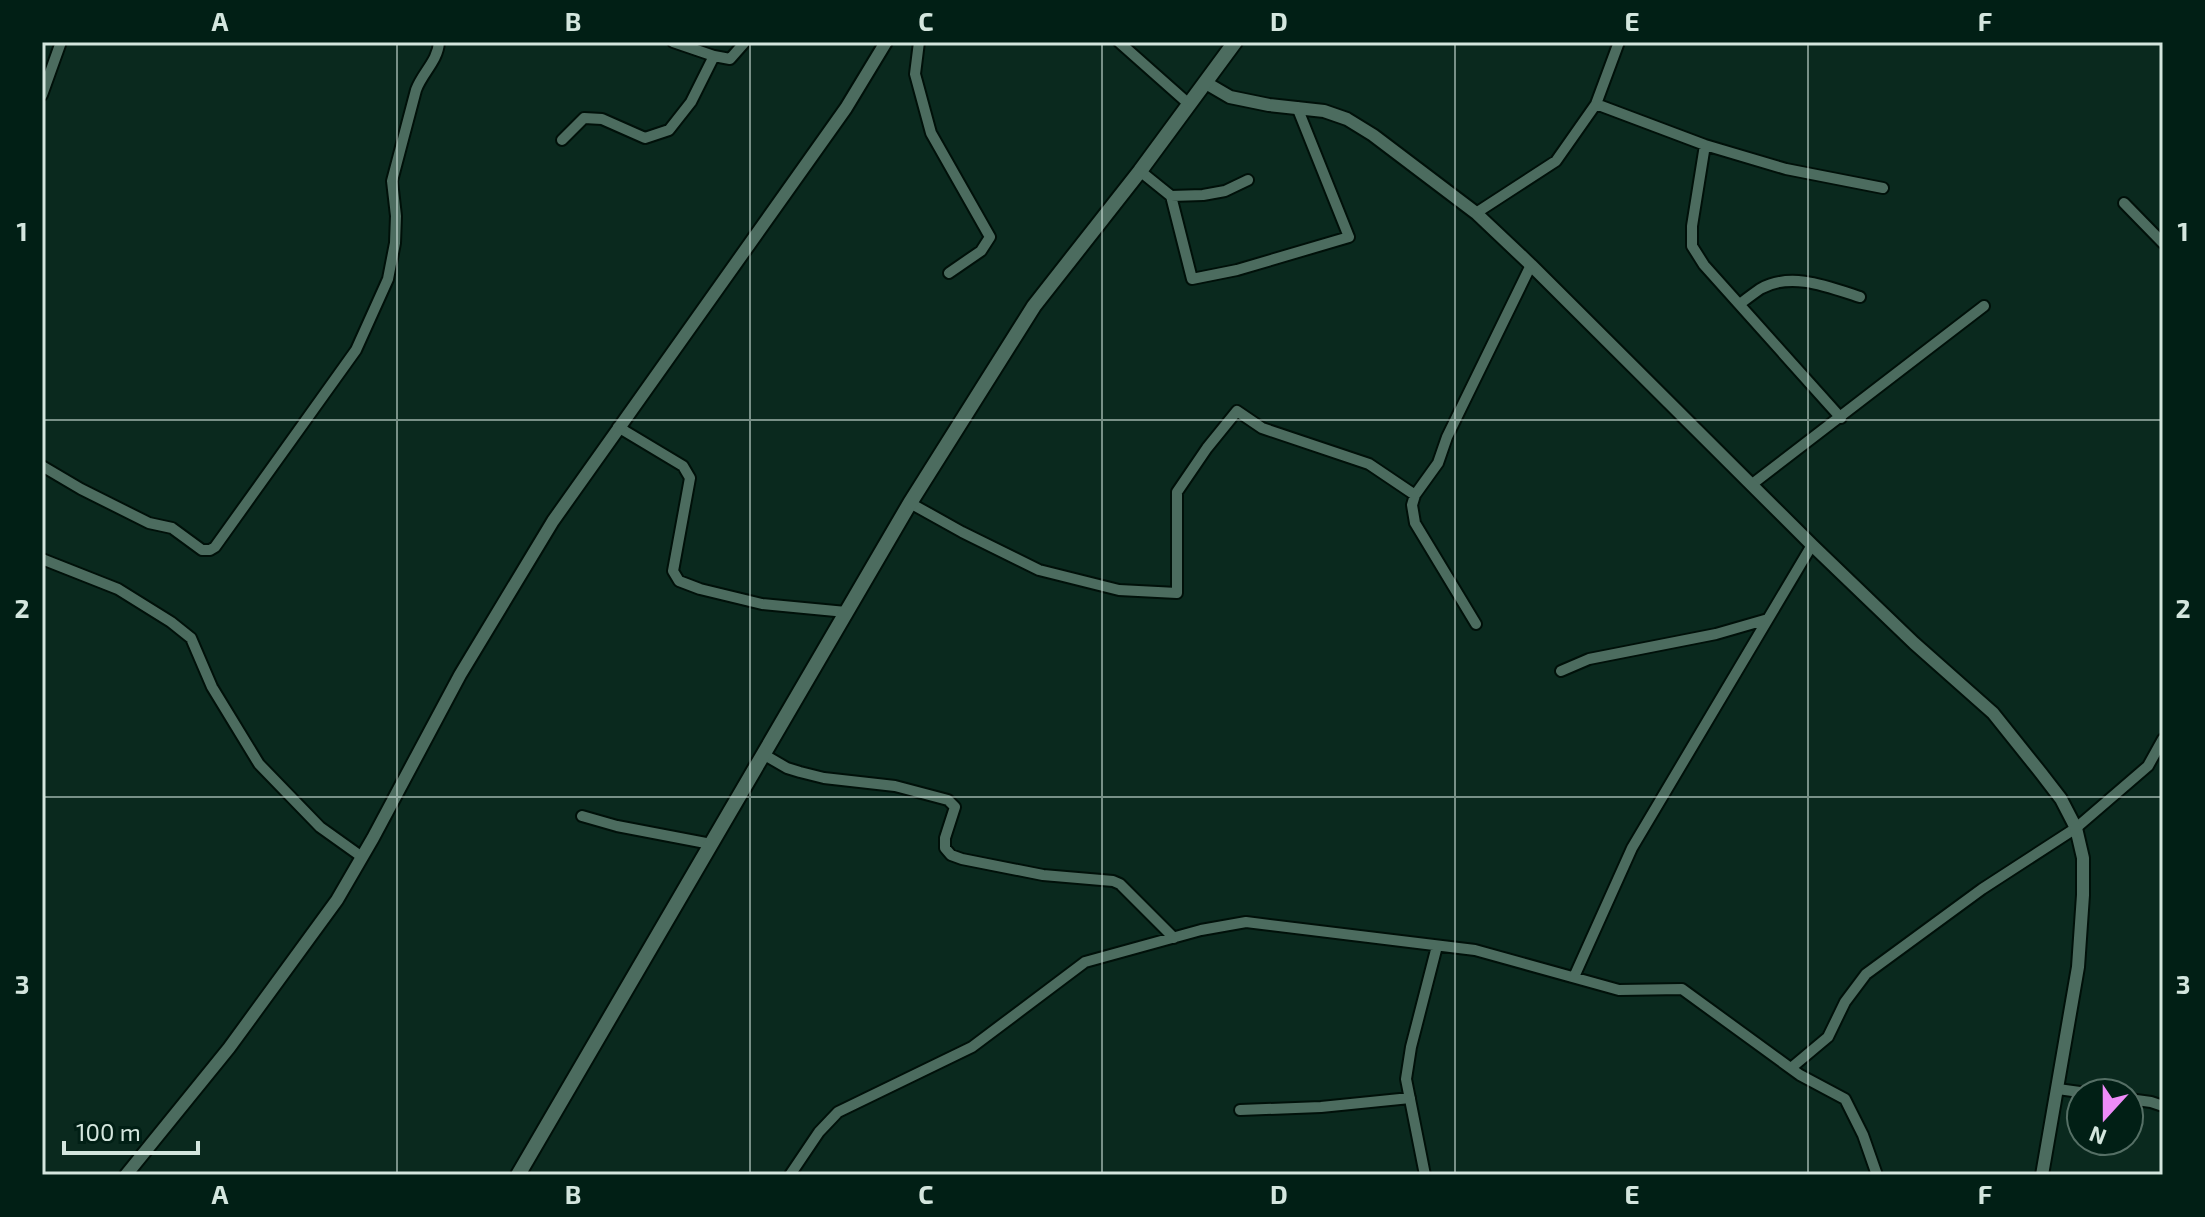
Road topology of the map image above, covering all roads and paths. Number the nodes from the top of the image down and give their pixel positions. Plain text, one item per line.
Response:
1 (61, 42) edge
2 (439, 42) edge
3 (673, 42) edge
4 (745, 42) edge
5 (886, 42) edge
6 (919, 42) edge
7 (1119, 42) edge
8 (1235, 42) edge
9 (1619, 42) edge
10 (714, 56) junction
11 (1206, 83) junction
12 (42, 95) edge
13 (1596, 104) junction
14 (1190, 105) junction
15 (1297, 107) junction
16 (562, 140) dead end
17 (1705, 145) junction
18 (1140, 171) junction
19 (1248, 180) dead end
20 (1883, 188) dead end
21 (1171, 196) junction
22 (2124, 203) dead end
23 (1476, 213) junction
24 (2163, 243) edge
25 (1531, 265) junction
26 (949, 273) dead end
27 (1860, 297) dead end
28 (1740, 304) junction
29 (1984, 306) dead end
30 (1841, 418) junction
31 (618, 427) junction
32 (42, 466) edge
33 (1751, 485) junction
34 (1415, 495) junction
35 (910, 503) junction
36 (1812, 545) junction
37 (42, 559) edge
38 (846, 612) junction
39 (1768, 619) junction
40 (1476, 624) dead end
41 (1561, 671) dead end
42 (2163, 739) edge
43 (763, 754) junction
44 (582, 816) dead end
45 (2076, 828) junction
46 (711, 844) junction
47 (362, 857) junction
48 (1174, 938) junction
49 (1437, 946) junction
50 (1574, 977) junction
51 (1791, 1068) junction
52 (2058, 1089) junction
53 (2065, 1090) edge
54 (1410, 1098) junction
55 (1240, 1110) dead end
56 (126, 1175) edge
57 (518, 1175) edge
58 (790, 1175) edge
59 (1425, 1175) edge
60 (1877, 1175) edge
61 (2042, 1175) edge

1 - 12 street
2 - 32 street
3 - 10 street
4 - 10 street
5 - 31 street
6 - 26 street
7 - 14 street
8 - 11 main road
9 - 13 street
10 - 16 street
11 - 14 main road
11 - 15 street
13 - 17 street
13 - 23 street
14 - 18 main road
15 - 21 street
15 - 23 street
17 - 20 street
17 - 28 street
18 - 21 street
18 - 35 main road
19 - 21 street
22 - 24 street
23 - 25 street
25 - 33 street
25 - 34 street
27 - 28 street
28 - 30 street
29 - 30 street
30 - 33 street
31 - 38 street
31 - 47 street
33 - 36 street
34 - 35 street
34 - 40 street
35 - 38 main road
36 - 39 street
36 - 45 street
37 - 47 street
38 - 43 main road
39 - 41 street
39 - 50 street
42 - 45 street
43 - 46 main road
43 - 48 street
44 - 46 street
45 - 51 street
45 - 52 street
46 - 57 main road
47 - 56 street
48 - 49 street
48 - 58 street
49 - 50 street
49 - 54 street
50 - 51 street
51 - 60 street
52 - 53 street
52 - 61 street
54 - 55 street
54 - 59 street

